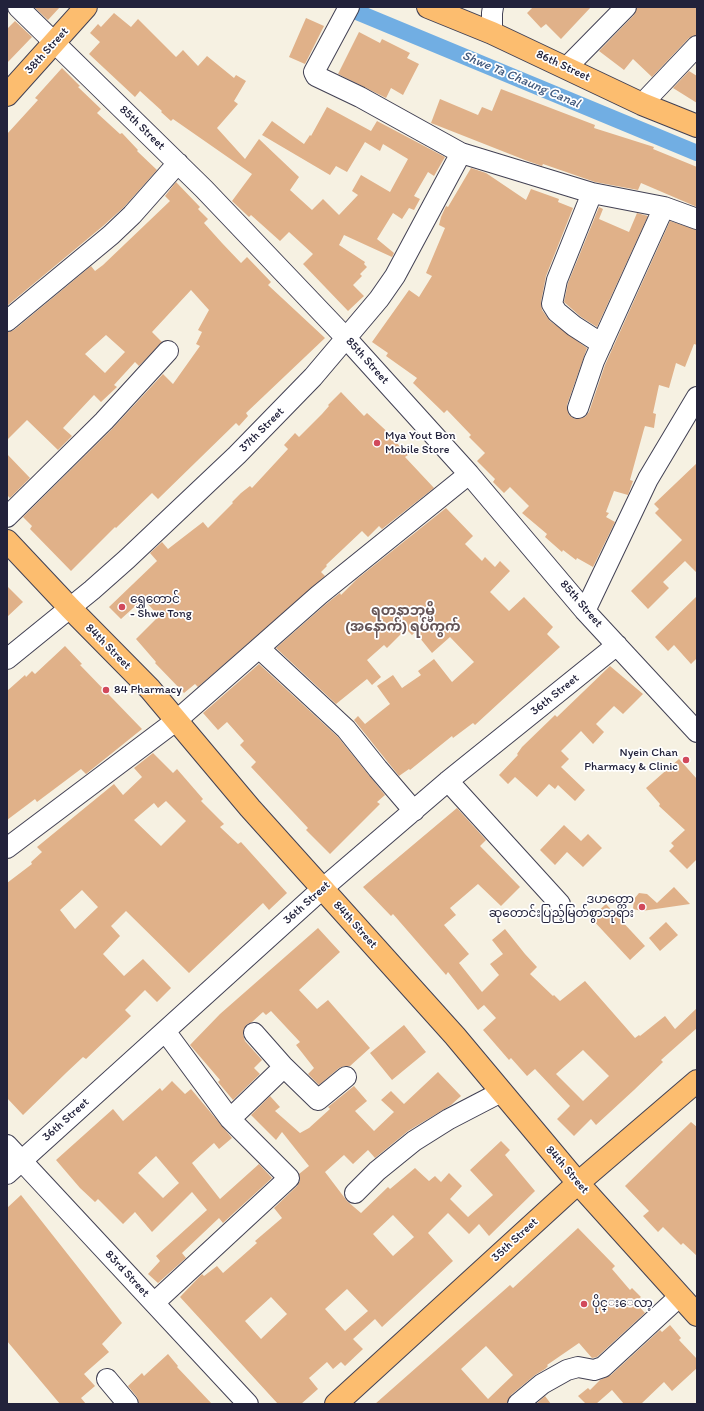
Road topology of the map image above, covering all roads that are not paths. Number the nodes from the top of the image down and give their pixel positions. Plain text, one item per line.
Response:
1 (18, 7) edge
2 (86, 7) edge
3 (428, 7) edge
4 (494, 7) edge
5 (626, 7) edge
6 (347, 10) edge
7 (492, 33) junction
8 (55, 43) junction
9 (697, 46) edge
10 (567, 67) junction
11 (7, 95) edge
12 (642, 104) junction
13 (697, 126) edge
14 (461, 153) junction
15 (178, 163) junction
16 (592, 193) junction
17 (664, 207) junction
18 (697, 219) edge
19 (7, 320) edge
20 (346, 338) junction
21 (602, 344) junction
22 (168, 351) dead end
23 (697, 397) edge
24 (578, 408) dead end
25 (468, 474) junction
26 (7, 517) edge
27 (7, 541) edge
28 (70, 608) junction
29 (585, 610) junction
30 (617, 644) junction
31 (259, 648) junction
32 (7, 659) edge
33 (177, 720) junction
34 (697, 732) edge
35 (448, 782) junction
36 (414, 811) junction
37 (7, 848) edge
38 (322, 889) junction
39 (560, 904) dead end
40 (165, 1031) junction
41 (254, 1033) dead end
42 (284, 1067) junction
43 (346, 1077) dead end
44 (697, 1081) edge
45 (501, 1092) junction
46 (230, 1119) junction
47 (7, 1145) edge
48 (21, 1160) junction
49 (7, 1174) edge
50 (578, 1183) junction
51 (355, 1193) dead end
52 (680, 1296) junction
53 (154, 1303) junction
54 (697, 1315) edge
55 (107, 1379) dead end
56 (128, 1404) edge
57 (248, 1404) edge
58 (336, 1404) edge
59 (518, 1404) edge

1 - 8 street, 85th Street
2 - 8 main road, 38th Street
3 - 7 main road, 86th Street
4 - 7 street
5 - 10 street
6 - 14 street
7 - 10 main road, 86th Street
8 - 11 main road, 38th Street
8 - 15 street, 85th Street
9 - 12 street
10 - 12 main road, 86th Street
12 - 13 main road, 86th Street
14 - 16 street
14 - 20 street, 37th Street
15 - 19 street
15 - 20 street, 85th Street
16 - 17 street
16 - 21 street
17 - 18 street
17 - 21 street
20 - 25 street, 85th Street
20 - 28 street, 37th Street
21 - 24 street
22 - 26 street
23 - 29 street
25 - 29 street, 85th Street
25 - 31 street
27 - 28 main road, 84th Street
28 - 32 street, 37th Street
28 - 33 main road, 84th Street
29 - 30 street, 85th Street
30 - 34 street, 85th Street
30 - 35 street, 36th Street
31 - 33 street
31 - 36 street
33 - 37 street
33 - 38 main road, 84th Street
35 - 36 street, 36th Street
35 - 39 street
36 - 38 street, 36th Street
38 - 40 street, 36th Street
38 - 45 main road, 84th Street
40 - 46 street
40 - 48 street, 36th Street
41 - 42 street
42 - 43 street
42 - 46 street
44 - 50 main road, 35th Street
45 - 50 main road, 84th Street
45 - 51 street
46 - 53 street
47 - 48 street, 83rd Street
48 - 49 street, 36th Street
48 - 53 street, 83rd Street
50 - 52 main road, 84th Street
50 - 58 main road, 35th Street
52 - 54 main road, 84th Street
52 - 59 street
53 - 57 street, 83rd Street
55 - 56 street

